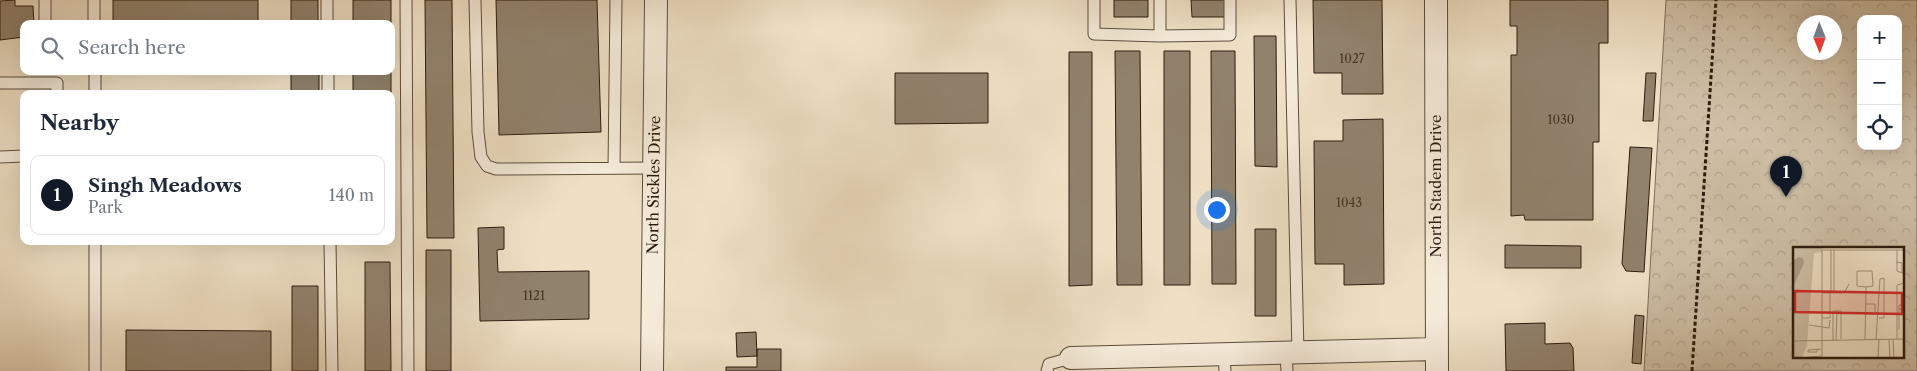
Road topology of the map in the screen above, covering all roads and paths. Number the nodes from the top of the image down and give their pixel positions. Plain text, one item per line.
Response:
1 (45, 0) edge
2 (94, 0) edge
3 (327, 0) edge
4 (406, 0) edge
5 (475, 0) edge
6 (616, 0) edge
7 (656, 0) edge
8 (1094, 0) edge
9 (1160, 0) edge
10 (1230, 0) edge
11 (1290, 0) edge
12 (1436, 0) edge
13 (1716, 0) edge
14 (45, 20) edge
15 (94, 20) edge
16 (327, 20) edge
17 (1160, 36) junction
18 (46, 75) edge
19 (95, 75) edge
20 (328, 75) edge
21 (0, 83) edge
22 (46, 83) junction
23 (57, 90) edge
24 (95, 90) edge
25 (328, 90) edge
26 (20, 156) edge
27 (0, 157) edge
28 (614, 168) junction
29 (654, 168) junction
30 (95, 245) edge
31 (330, 245) edge
32 (1071, 358) joint
33 (1290, 359) edge
34 (1437, 360) edge
35 (1224, 363) edge
36 (95, 371) edge
37 (332, 371) edge
38 (408, 371) edge
39 (652, 371) edge
40 (1047, 371) edge
41 (1692, 371) edge

1 - 14 lane
2 - 15 lane
3 - 16 lane
4 - 38 lane
5 - 28 lane
6 - 28 lane
7 - 29 street, North Sickles Drive
8 - 17 lane
9 - 17 lane
10 - 17 lane
11 - 33 lane
12 - 34 street, North Stadem Drive
13 - 41 path
18 - 22 lane
19 - 24 lane
20 - 25 lane
21 - 22 lane
22 - 23 lane
26 - 27 lane
28 - 29 lane
29 - 39 street, North Sickles Drive
30 - 36 lane
31 - 37 lane
32 - 35 street
32 - 40 lane
33 - 34 street
33 - 35 street

